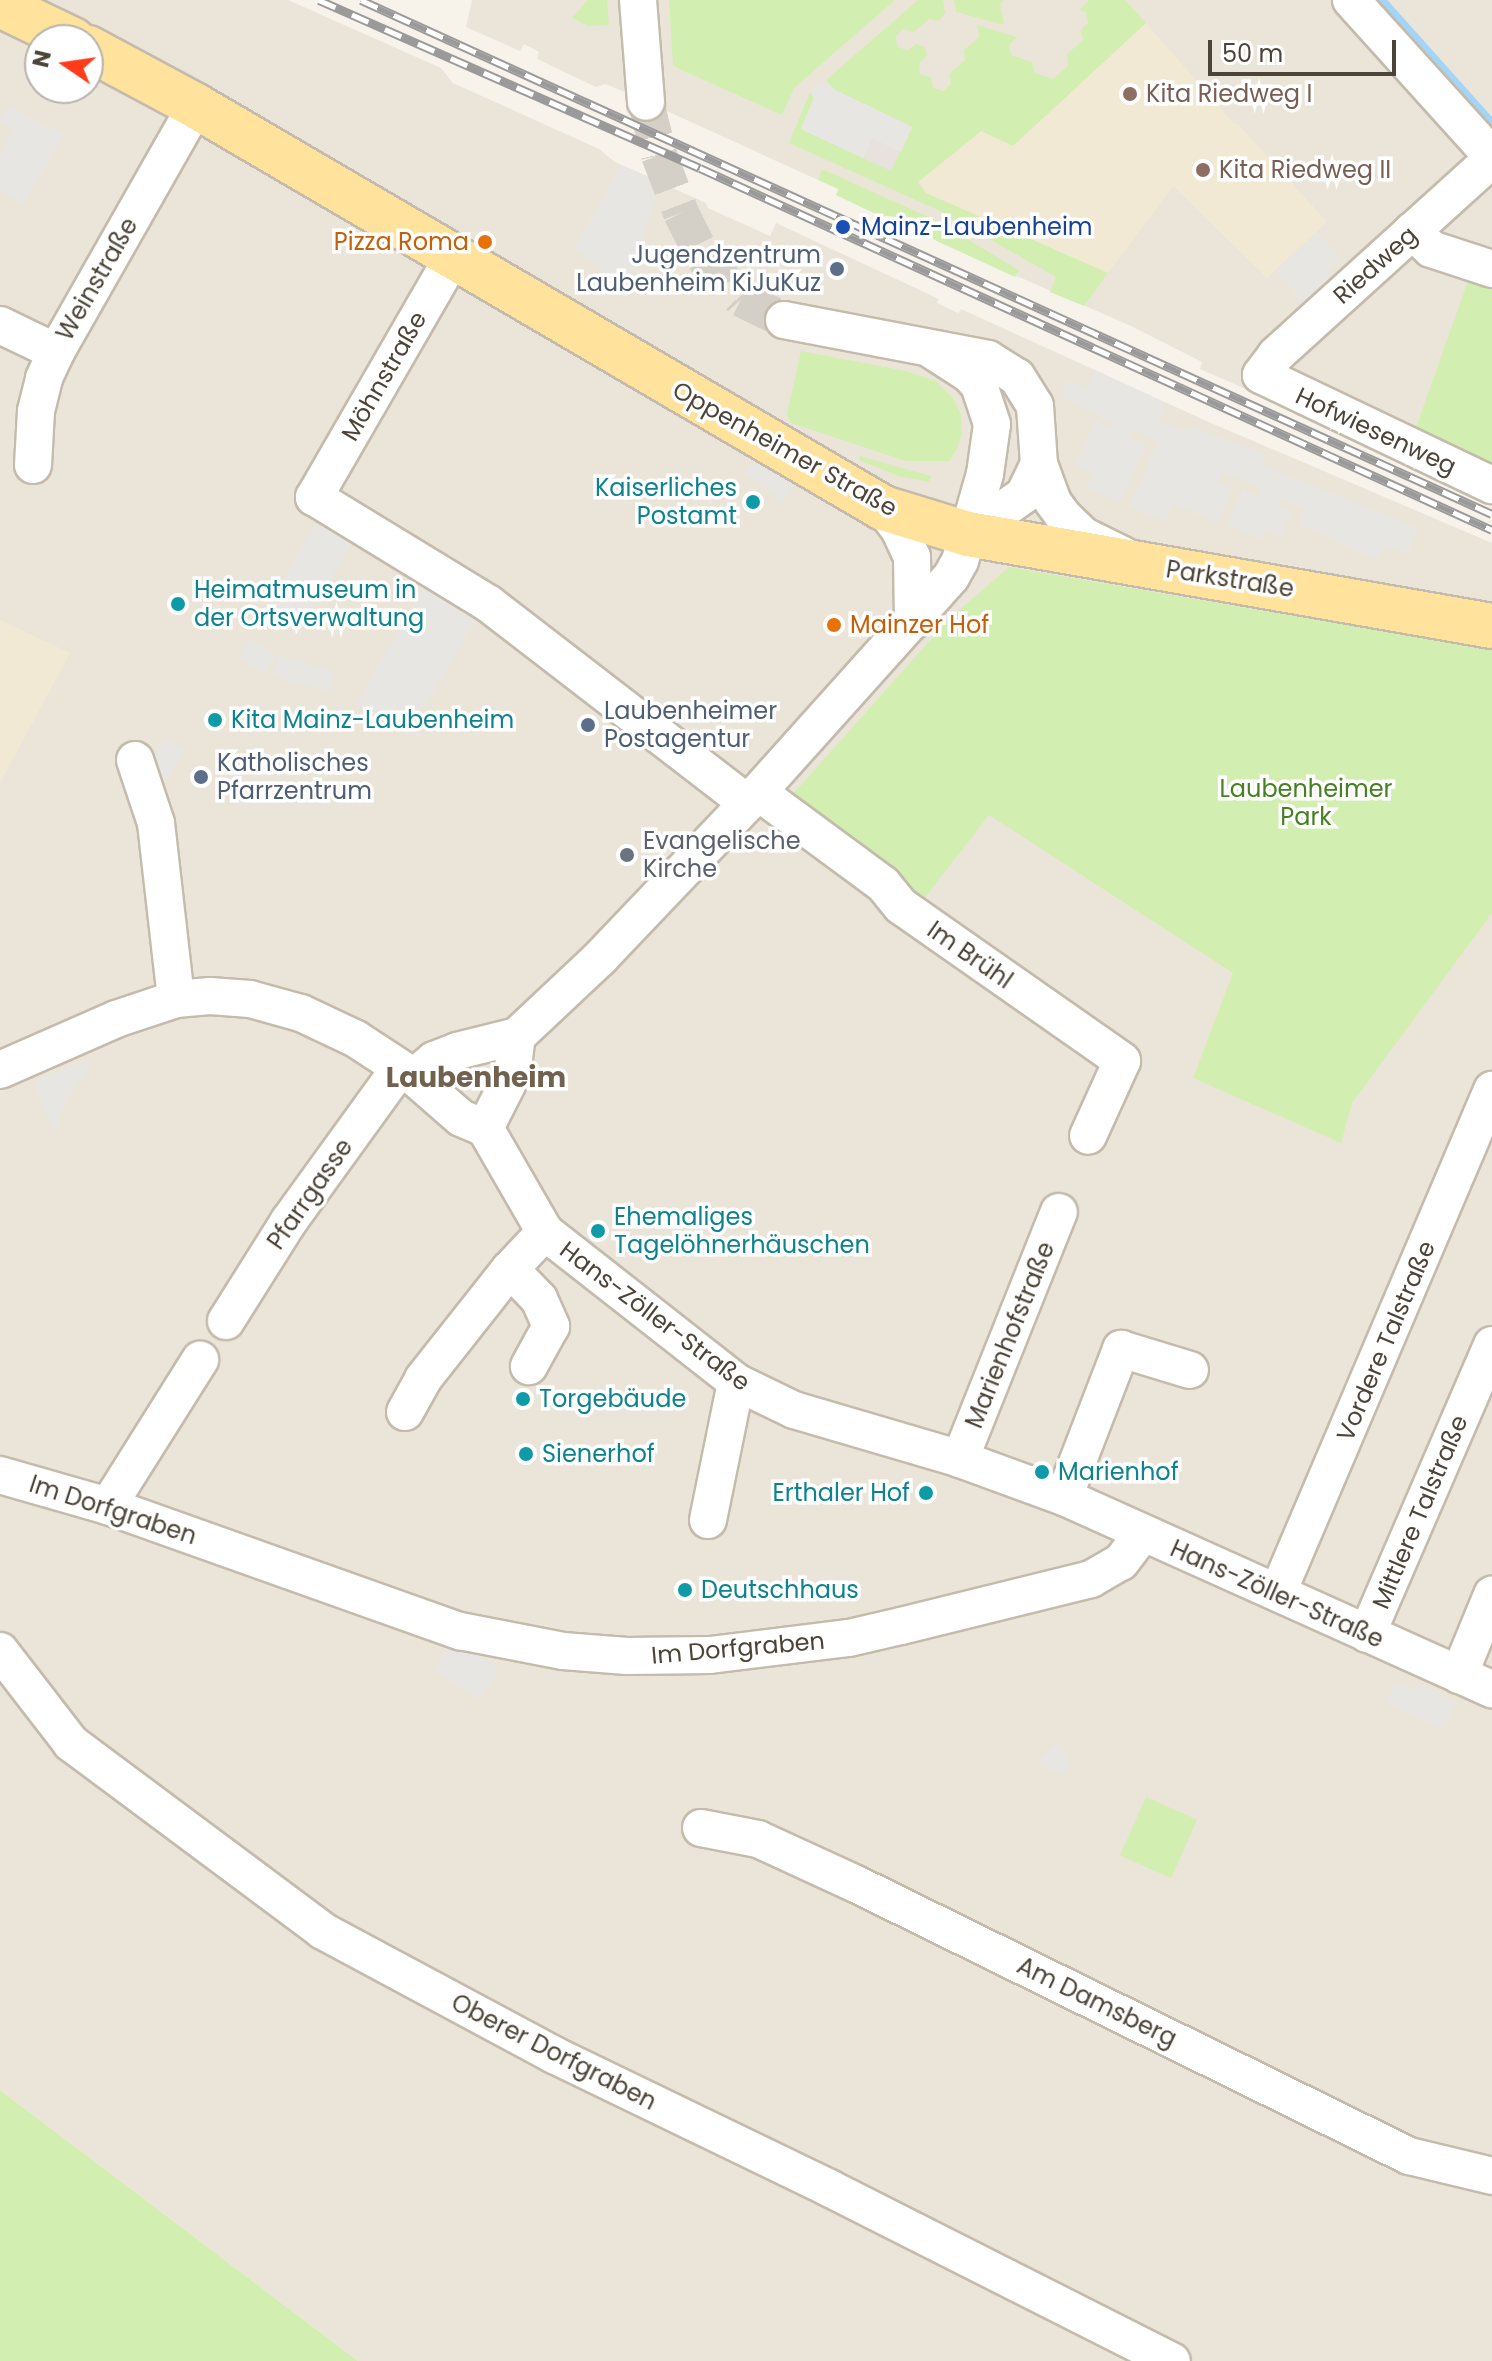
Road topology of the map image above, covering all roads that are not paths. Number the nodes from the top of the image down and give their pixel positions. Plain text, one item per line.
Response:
1 (638, 0) edge
2 (1351, 0) edge
3 (0, 5) edge
4 (40, 24) edge
5 (104, 57) edge
6 (646, 102) tunnel mouth
7 (196, 106) junction
8 (1492, 157) edge
9 (1412, 231) junction
10 (454, 255) junction
11 (1492, 269) edge
12 (784, 320) tunnel mouth
13 (0, 325) edge
14 (933, 351) junction
15 (56, 352) junction
16 (1261, 375) joint
17 (1039, 464) junction
18 (33, 465) dead end
19 (1492, 485) edge
20 (883, 508) junction
21 (968, 534) junction
22 (1151, 566) junction
23 (913, 621) junction
24 (1492, 626) edge
25 (135, 760) dead end
26 (753, 798) junction
27 (176, 999) junction
28 (517, 1036) junction
29 (0, 1070) edge
30 (406, 1073) junction
31 (1492, 1090) edge
32 (485, 1128) junction
33 (1088, 1136) dead end
34 (1059, 1212) dead end
35 (545, 1232) junction
36 (510, 1269) junction
37 (226, 1321) dead end
38 (1492, 1345) edge
39 (200, 1360) dead end
40 (529, 1366) dead end
41 (1190, 1370) dead end
42 (736, 1382) junction
43 (405, 1412) dead end
44 (960, 1459) junction
45 (0, 1475) edge
46 (1064, 1497) junction
47 (108, 1506) junction
48 (708, 1520) dead end
49 (1142, 1534) junction
50 (1278, 1592) junction
51 (1492, 1595) edge
52 (1367, 1634) junction
53 (0, 1651) edge
54 (1459, 1675) junction
55 (1492, 1689) edge
56 (701, 1828) dead end
57 (1492, 2176) edge
58 (1172, 2361) edge

1 - 6 street
2 - 8 street
3 - 4 main road
5 - 7 main road, Oppenheimer Straße
7 - 10 main road, Oppenheimer Straße
7 - 15 street, Weinstraße
8 - 9 street, Riedweg
9 - 11 street
9 - 16 street, Riedweg
10 - 20 main road, Oppenheimer Straße
10 - 26 street, Möhnstraße
12 - 14 street
13 - 15 street
14 - 17 street
14 - 21 street
15 - 18 street, Weinstraße
16 - 19 street, Hofwiesenweg
17 - 21 street
17 - 22 street
20 - 21 main road, Oppenheimer Straße
20 - 23 street
21 - 22 main road, Parkstraße
21 - 23 street
22 - 24 main road, Parkstraße
23 - 26 street
25 - 27 street
26 - 28 street
26 - 33 street, Im Brühl
27 - 29 street
27 - 30 street
28 - 30 street
28 - 32 street
30 - 32 street
30 - 37 street, Pfarrgasse
31 - 50 street, Vordere Talstraße
32 - 35 street, Hans-Zöller-Straße
34 - 44 street, Marienhofstraße
35 - 36 street
35 - 42 street, Hans-Zöller-Straße
36 - 40 street
36 - 43 street
38 - 52 street, Mittlere Talstraße
39 - 47 street
41 - 46 street
42 - 44 street, Hans-Zöller-Straße
42 - 48 street
44 - 46 street, Hans-Zöller-Straße
45 - 47 street, Im Dorfgraben
46 - 49 street, Hans-Zöller-Straße
47 - 49 street, Im Dorfgraben
49 - 50 street, Hans-Zöller-Straße
50 - 52 street, Hans-Zöller-Straße
51 - 54 street
52 - 54 street, Hans-Zöller-Straße
53 - 58 street, Oberer Dorfgraben
54 - 55 street, Hans-Zöller-Straße
56 - 57 street, Am Damsberg

